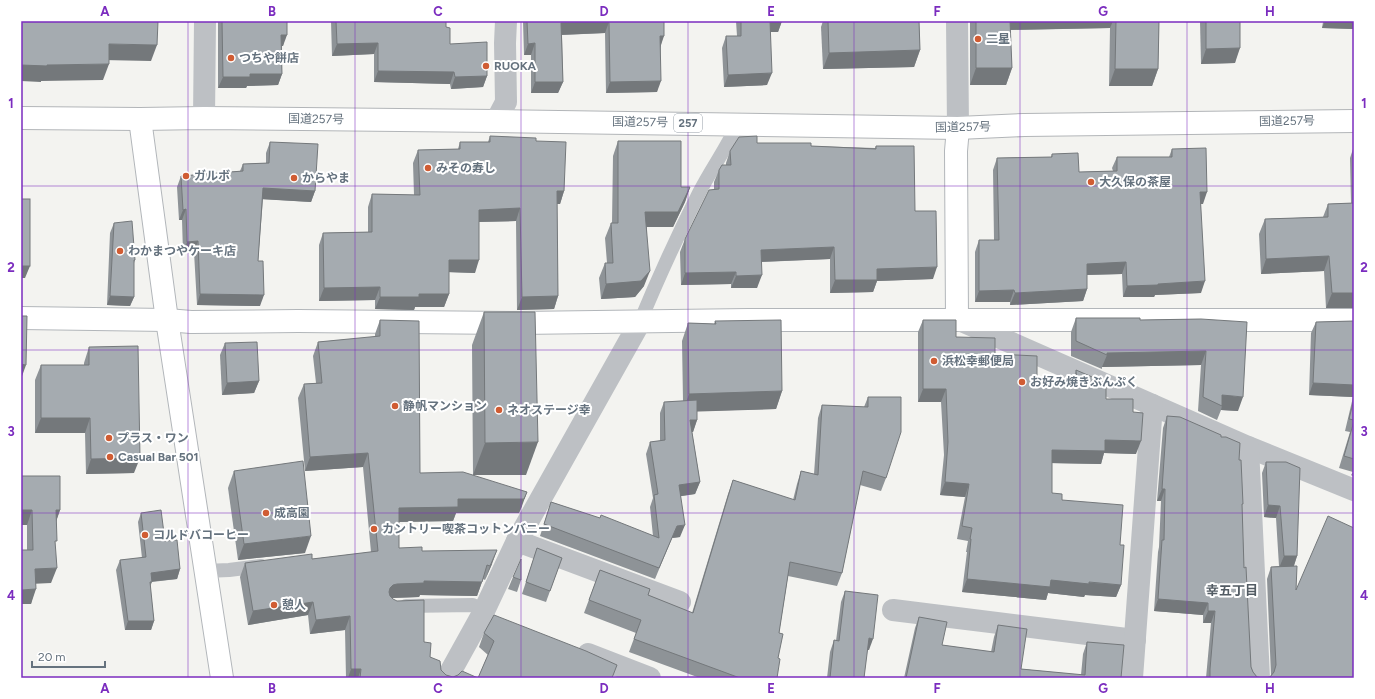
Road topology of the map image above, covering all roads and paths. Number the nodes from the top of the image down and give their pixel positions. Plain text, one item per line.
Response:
1 (205, 21) edge
2 (506, 21) edge
3 (957, 21) edge
4 (21, 118) edge
5 (204, 118) junction
6 (140, 120) junction
7 (496, 120) junction
8 (1354, 120) edge
9 (738, 123) junction
10 (958, 128) junction
11 (21, 318) edge
12 (167, 320) junction
13 (957, 320) junction
14 (1354, 320) edge
15 (640, 322) junction
16 (1152, 405) junction
17 (1248, 447) junction
18 (1354, 490) edge
19 (517, 541) junction
20 (274, 564) edge
21 (205, 571) junction
22 (680, 602) dead end
23 (392, 606) edge
24 (893, 610) dead end
25 (483, 613) junction
26 (504, 621) edge
27 (1135, 640) junction
28 (569, 647) edge
29 (222, 678) edge
30 (447, 678) edge
31 (650, 678) edge
32 (1132, 678) edge
33 (1259, 678) edge

1 - 5 street
2 - 7 street
3 - 10 street
4 - 6 main road, 国道257号 / 257
5 - 6 main road, 国道257号 / 257
5 - 7 main road, 国道257号 / 257
6 - 12 main road
7 - 9 main road, 国道257号 / 257
8 - 10 main road, 国道257号 / 257
9 - 10 main road, 国道257号 / 257
9 - 15 lane
10 - 13 main road
11 - 12 main road
12 - 15 main road
12 - 21 main road
13 - 14 main road
13 - 15 main road
13 - 16 street
15 - 19 street
16 - 17 street
16 - 27 street
17 - 18 street
17 - 33 street
19 - 22 street
19 - 25 street
20 - 21 lane
21 - 29 main road
23 - 25 lane
24 - 27 street
25 - 26 street
25 - 30 street
27 - 32 street
28 - 31 street

